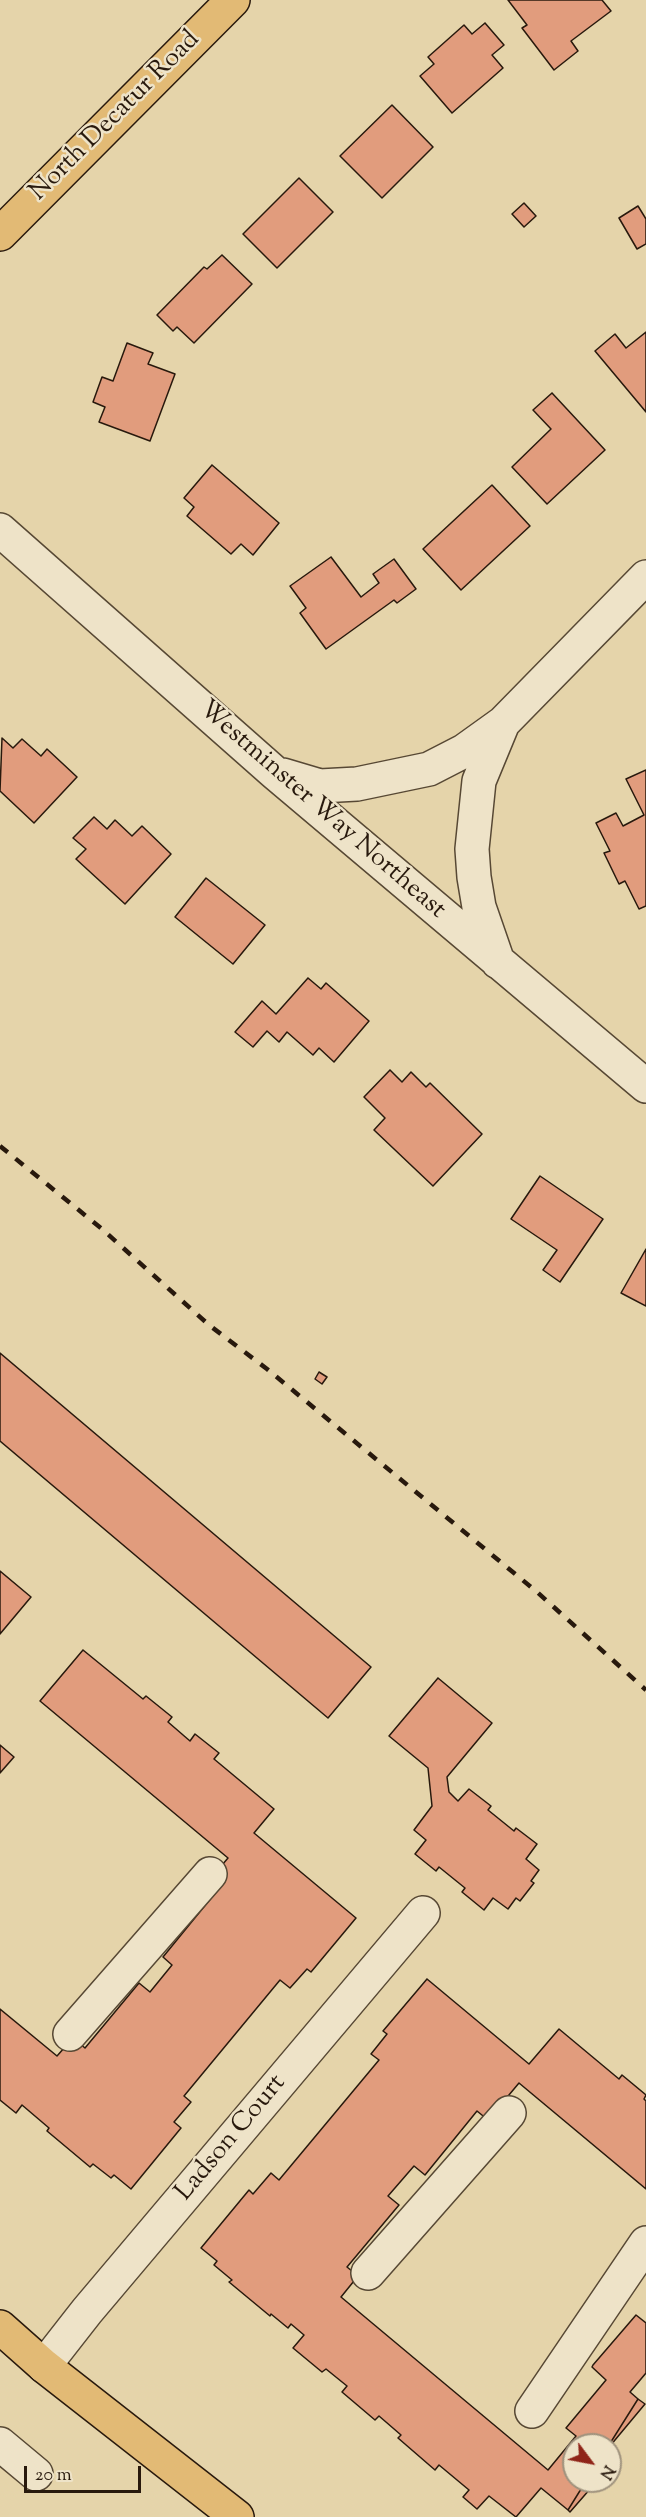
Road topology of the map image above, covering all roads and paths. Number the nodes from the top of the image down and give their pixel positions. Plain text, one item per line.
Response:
1 (233, 0) edge
2 (0, 234) edge
3 (0, 530) edge
4 (646, 577) edge
5 (503, 723) junction
6 (275, 773) junction
7 (498, 964) junction
8 (646, 1086) edge
9 (210, 1874) dead end
10 (423, 1913) dead end
11 (70, 2034) dead end
12 (509, 2113) dead end
13 (646, 2243) edge
14 (368, 2273) dead end
15 (0, 2327) edge
16 (44, 2366) junction
17 (532, 2411) dead end
18 (0, 2444) edge
19 (36, 2474) dead end
20 (237, 2517) edge

1 - 2 main road, North Decatur Road
3 - 6 street, Westminster Way Northeast
4 - 5 street
5 - 6 street
5 - 7 street
6 - 7 street, Westminster Way Northeast
7 - 8 street, Westminster Way Northeast
9 - 11 street
10 - 16 street, Ladson Court
12 - 14 street
13 - 17 street
15 - 16 main road
16 - 20 main road
18 - 19 street

